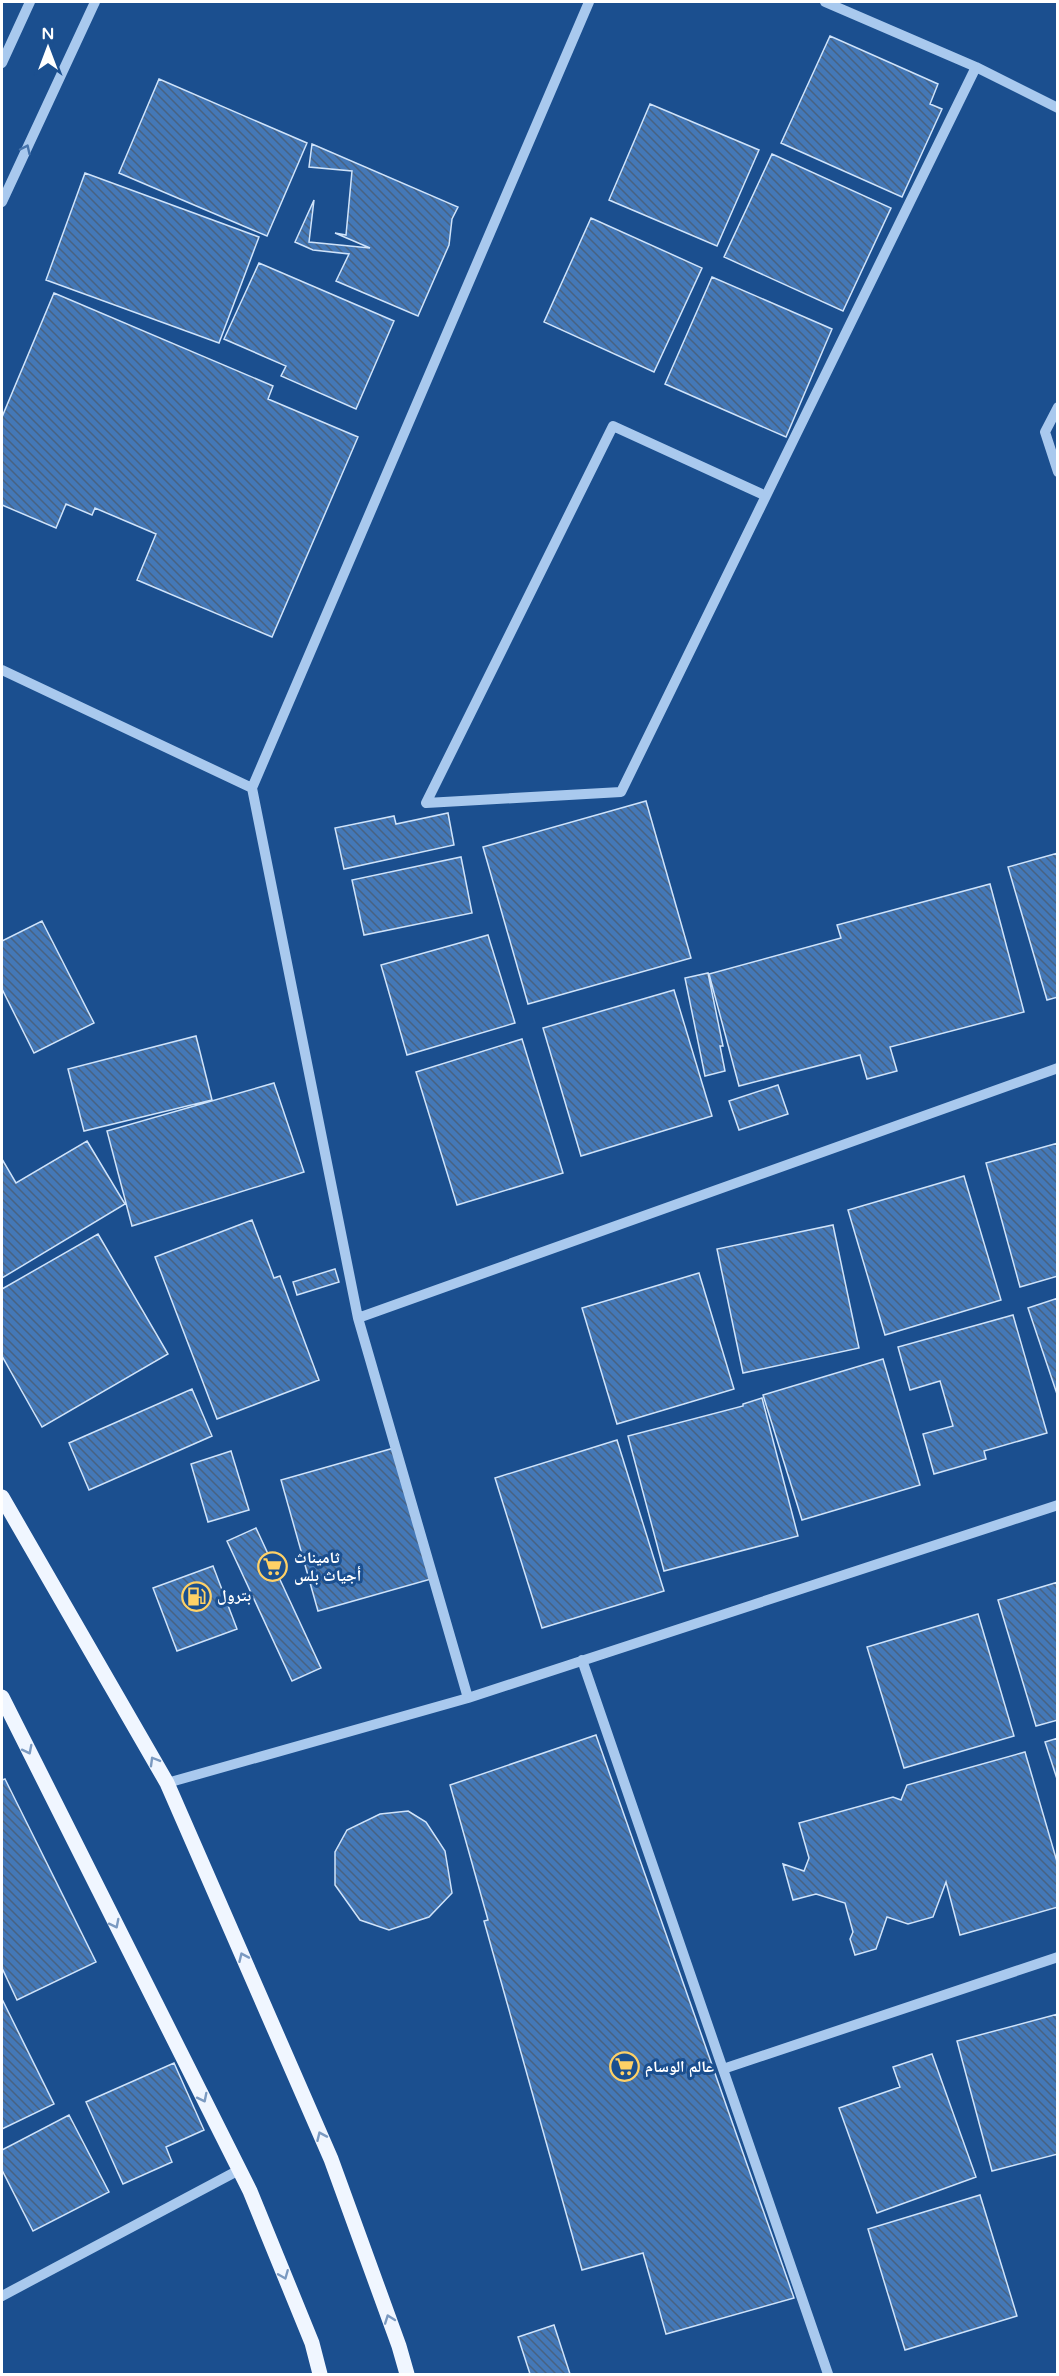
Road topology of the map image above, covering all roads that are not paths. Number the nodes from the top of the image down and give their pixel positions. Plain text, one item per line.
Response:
1 (30, 2) edge
2 (96, 2) edge
3 (590, 2) edge
4 (825, 2) edge
5 (2, 63) edge
6 (976, 68) junction
7 (1058, 108) edge
8 (2, 202) edge
9 (1058, 406) edge
10 (1058, 472) edge
11 (766, 496) junction
12 (2, 670) edge
13 (252, 788) junction
14 (1058, 1068) edge
15 (358, 1318) junction
16 (2, 1497) edge
17 (1058, 1505) edge
18 (582, 1660) junction
19 (2, 1697) edge
20 (468, 1698) junction
21 (167, 1783) junction
22 (1058, 1957) edge
23 (723, 2069) junction
24 (239, 2170) junction
25 (2, 2296) edge
26 (320, 2374) edge
27 (407, 2374) edge
28 (828, 2374) edge

1 - 5 street
8 -> 2 street
3 - 13 street
4 - 6 street
6 - 7 street
6 - 11 street
9 - 10 street
11 - 11 street
12 - 13 street
13 - 15 street
14 - 15 street
15 - 20 street
21 -> 16 main road
17 - 18 street
18 - 20 street
18 - 23 street
19 -> 24 main road
20 - 21 street
27 -> 21 main road
22 - 23 street
23 - 28 street
24 - 25 street
24 -> 26 main road

